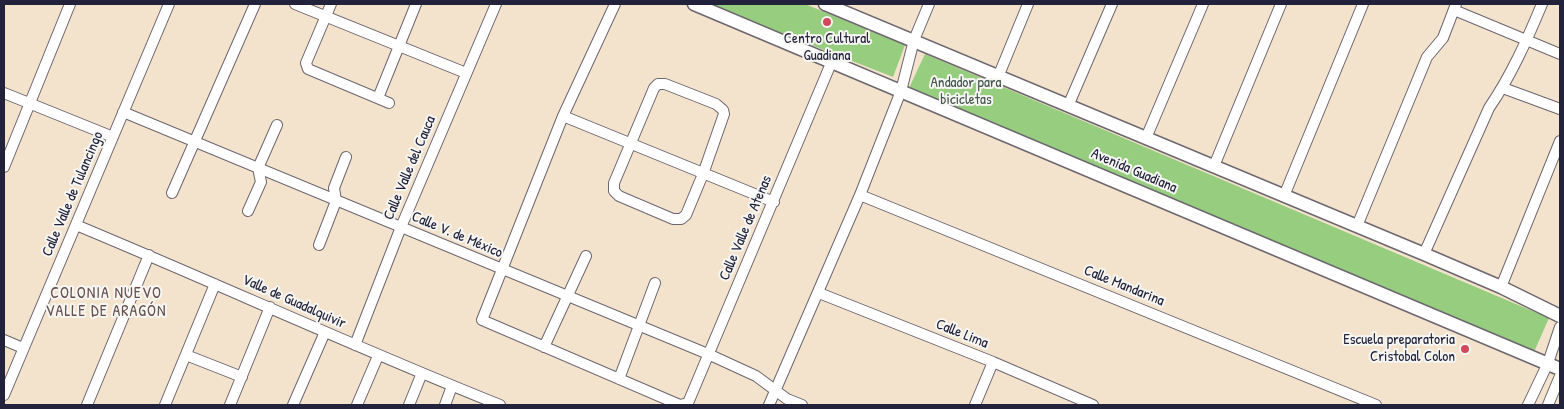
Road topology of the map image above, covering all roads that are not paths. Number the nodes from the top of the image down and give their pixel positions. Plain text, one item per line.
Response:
1 (70, 4) edge
2 (169, 4) edge
3 (255, 4) edge
4 (295, 4) edge
5 (331, 4) edge
6 (416, 4) edge
7 (496, 4) edge
8 (615, 4) edge
9 (694, 4) edge
10 (825, 4) edge
11 (929, 4) edge
12 (1028, 4) edge
13 (1112, 4) edge
14 (1203, 4) edge
15 (1281, 4) edge
16 (1363, 4) edge
17 (1542, 4) edge
18 (1455, 7) edge
19 (326, 16) junction
20 (914, 40) junction
21 (1526, 41) junction
22 (400, 46) junction
23 (1560, 54) edge
24 (832, 61) junction
25 (466, 73) junction
26 (998, 77) junction
27 (1503, 88) junction
28 (901, 91) junction
29 (4, 92) edge
30 (378, 98) junction
31 (389, 103) dead end
32 (30, 104) junction
33 (1068, 106) junction
34 (1560, 109) edge
35 (124, 112) junction
36 (563, 116) junction
37 (277, 125) dead end
38 (113, 137) junction
39 (1146, 138) junction
40 (194, 141) junction
41 (1560, 141) edge
42 (631, 143) junction
43 (346, 157) dead end
44 (1214, 166) junction
45 (4, 167) edge
46 (258, 168) junction
47 (703, 174) junction
48 (172, 193) dead end
49 (860, 194) junction
50 (1284, 196) junction
51 (336, 201) junction
52 (774, 202) junction
53 (248, 211) dead end
54 (76, 225) junction
55 (1357, 226) junction
56 (401, 227) junction
57 (319, 245) dead end
58 (1424, 254) junction
59 (148, 255) junction
60 (586, 256) dead end
61 (502, 270) junction
62 (656, 283) dead end
63 (215, 284) junction
64 (1501, 287) junction
65 (819, 293) junction
66 (567, 297) junction
67 (270, 307) junction
68 (1560, 316) edge
69 (638, 326) junction
70 (1560, 327) edge
71 (324, 332) junction
72 (4, 340) edge
73 (354, 345) junction
74 (544, 347) junction
75 (23, 348) junction
76 (708, 354) junction
77 (186, 355) junction
78 (378, 356) junction
79 (993, 362) junction
80 (1548, 363) junction
81 (1560, 369) edge
82 (422, 373) junction
83 (1560, 376) edge
84 (242, 377) junction
85 (619, 379) junction
86 (452, 386) junction
87 (776, 390) junction
88 (4, 395) edge
89 (87, 405) edge
90 (165, 405) edge
91 (230, 405) edge
92 (293, 405) edge
93 (358, 405) edge
94 (409, 405) edge
95 (445, 405) edge
96 (500, 405) edge
97 (686, 405) edge
98 (769, 405) edge
99 (802, 405) edge
100 (976, 405) edge
101 (1093, 405) edge
102 (1376, 405) edge
103 (1528, 405) edge
104 (1548, 405) edge

1 - 32 street
2 - 35 street, Calle Valle de Tulancingo
3 - 40 street
4 - 19 street
5 - 19 street
6 - 22 street
7 - 25 street, Calle Valle del Cauca
8 - 36 street
9 - 24 street, Avenida Guadiana
10 - 20 street
11 - 20 street
12 - 26 street
13 - 33 street
14 - 39 street
15 - 44 street
16 - 50 street
17 - 21 street
18 - 21 street
18 - 55 street
19 - 22 street
19 - 30 street
20 - 26 street
20 - 28 street
21 - 23 street
21 - 27 street
22 - 25 street
22 - 30 street
24 - 28 street, Avenida Guadiana
24 - 52 street, Calle Valle de Atenas
25 - 56 street, Calle Valle del Cauca
26 - 33 street
27 - 34 street
27 - 58 street
28 - 49 street
28 - 80 street, Avenida Guadiana
29 - 32 street
30 - 31 street
32 - 38 street
32 - 45 street
33 - 39 street
35 - 38 street, Calle Valle de Tulancingo
35 - 40 street, Calle V. de México
36 - 42 street
36 - 61 street
37 - 46 street
38 - 54 street, Calle Valle de Tulancingo
39 - 44 street
40 - 46 street, Calle V. de México
40 - 48 street
41 - 64 street
42 - 47 street
42 - 47 street
42 - 47 street
43 - 51 street
44 - 50 street
46 - 51 street, Calle V. de México
46 - 53 street
47 - 52 street
49 - 65 street
49 - 102 street, Calle Mandarina
50 - 55 street
51 - 56 street, Calle V. de México
51 - 57 street
52 - 76 street, Calle Valle de Atenas
54 - 59 street, Valle de Guadalquivir
54 - 75 street, Calle Valle de Tulancingo
55 - 58 street
56 - 61 street, Calle V. de México
56 - 73 street, Calle Valle del Cauca
58 - 64 street
59 - 63 street, Valle de Guadalquivir
59 - 89 street
60 - 66 street
61 - 66 street, Calle V. de México
61 - 74 street
62 - 69 street
63 - 67 street, Valle de Guadalquivir
63 - 77 street
64 - 68 street
65 - 79 street, Calle Lima
65 - 87 street
66 - 69 street, Calle V. de México
66 - 74 street
67 - 71 street, Valle de Guadalquivir
67 - 84 street
69 - 76 street, Calle V. de México
69 - 85 street
70 - 80 street
71 - 73 street, Valle de Guadalquivir
71 - 92 street
72 - 75 street
73 - 78 street, Valle de Guadalquivir
74 - 85 street
75 - 88 street, Calle Valle de Tulancingo
76 - 87 street, Calle V. de México
76 - 97 street, Calle Valle de Atenas
77 - 84 street
77 - 90 street
78 - 82 street, Valle de Guadalquivir
78 - 93 street
79 - 100 street
79 - 101 street, Calle Lima
80 - 81 street, Avenida Guadiana
80 - 103 street
82 - 86 street, Valle de Guadalquivir
82 - 94 street
83 - 104 street
84 - 91 street
85 - 97 street
86 - 95 street
86 - 96 street, Valle de Guadalquivir
87 - 98 street
87 - 99 street, Calle V. de México

